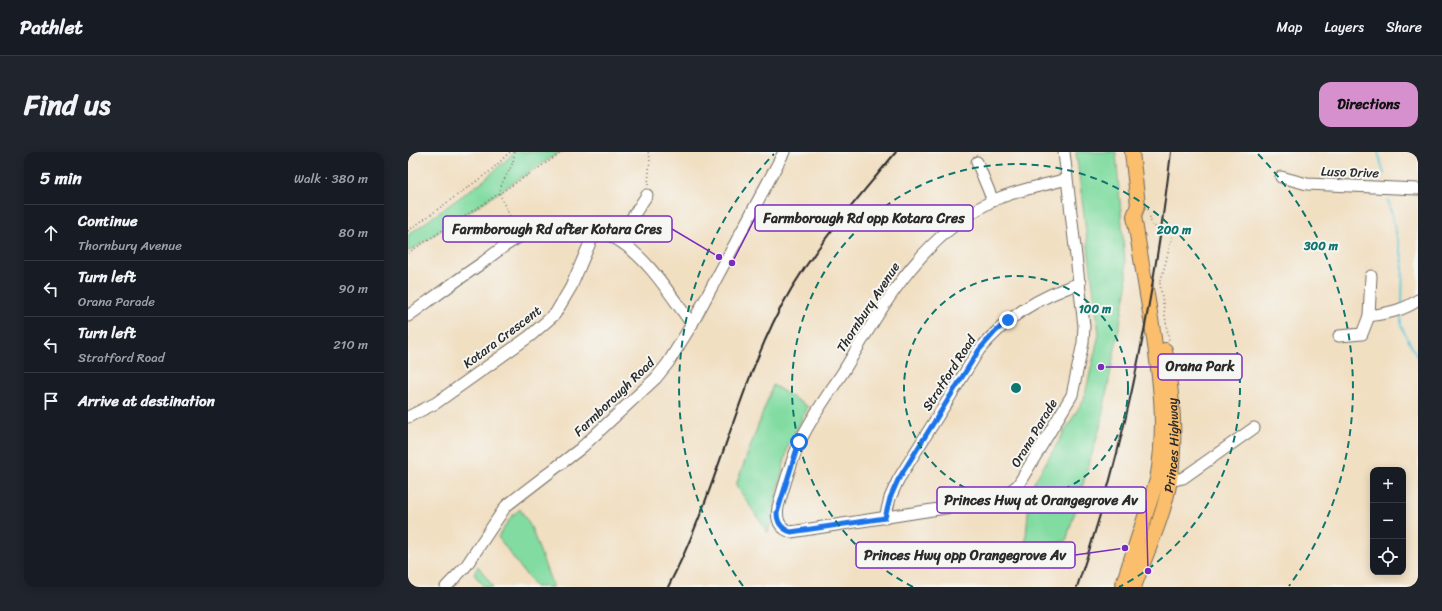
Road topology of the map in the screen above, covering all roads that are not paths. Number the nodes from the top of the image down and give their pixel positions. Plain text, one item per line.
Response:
1 (784, 152) edge
2 (1064, 152) edge
3 (1132, 152) edge
4 (977, 162) dead end
5 (1281, 177) dead end
6 (1067, 179) junction
7 (1418, 189) edge
8 (646, 195) road end
9 (993, 201) junction
10 (594, 231) junction
11 (618, 239) junction
12 (1371, 276) dead end
13 (1080, 283) junction
14 (1418, 300) edge
15 (408, 316) edge
16 (1369, 316) junction
17 (692, 324) junction
18 (1339, 336) dead end
19 (408, 418) edge
20 (1254, 428) dead end
21 (1164, 480) junction
22 (885, 518) junction
23 (782, 527) joint
24 (446, 587) edge
25 (1122, 587) edge
26 (1134, 587) edge

1 - 17 street, Farmborough Road
2 - 6 street, Orana Parade
3 - 21 main road, Princes Highway
4 - 9 street
5 - 7 street, Luso Drive
6 - 9 street, Thornbury Avenue
6 - 13 street, Orana Parade
8 - 11 street
9 - 23 street, Thornbury Avenue
10 - 11 street
10 - 15 street
10 - 19 street, Kotara Crescent
11 - 17 street
12 - 16 street
13 - 22 street, Stratford Road
13 - 22 street, Orana Parade
14 - 16 street
16 - 18 street
17 - 24 street, Farmborough Road
20 - 21 street
21 - 25 main road, Princes Highway
21 - 26 main road, Princes Highway
22 - 23 street, Orana Parade

